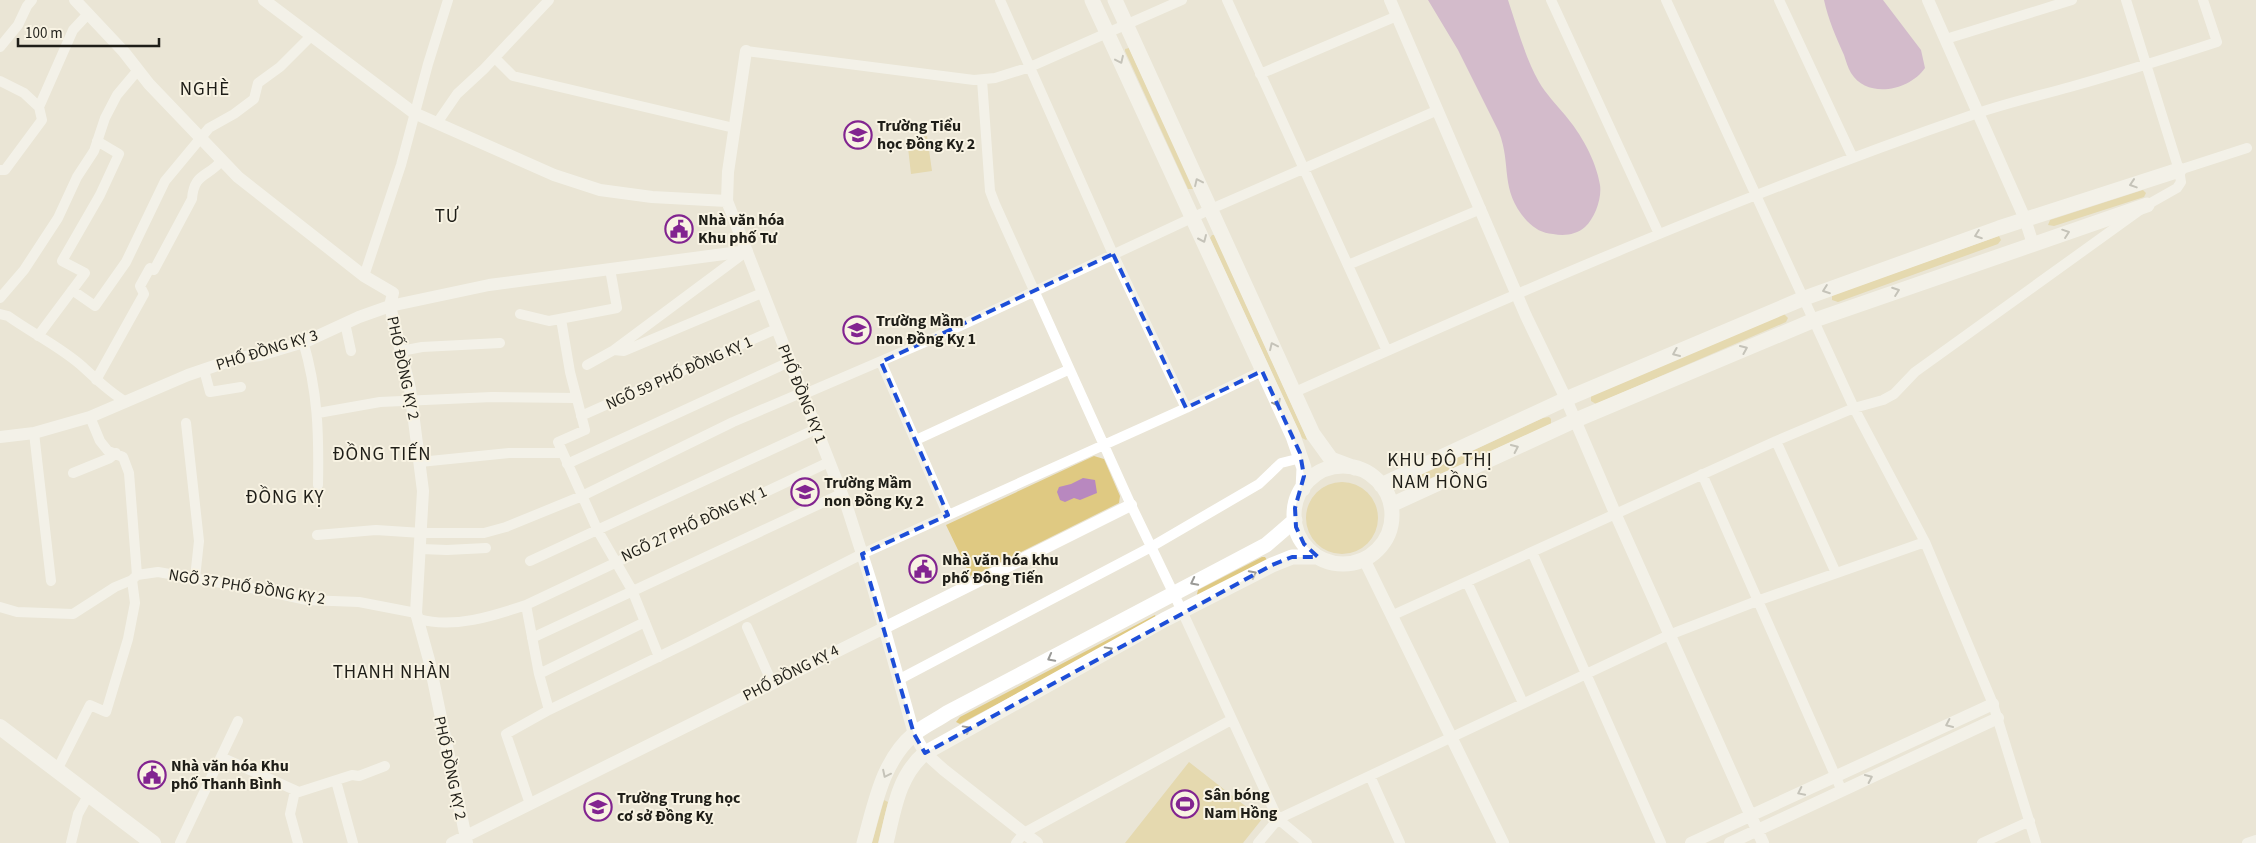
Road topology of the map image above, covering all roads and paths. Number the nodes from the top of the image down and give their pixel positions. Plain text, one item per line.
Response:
1 (75, 0) edge
2 (264, 0) edge
3 (448, 0) edge
4 (549, 0) edge
5 (1000, 0) edge
6 (1092, 0) edge
7 (1115, 0) edge
8 (1182, 0) edge
9 (1227, 0) edge
10 (1390, 0) edge
11 (1550, 0) edge
12 (1666, 0) edge
13 (1779, 0) edge
14 (1928, 0) edge
15 (2072, 0) edge
16 (2126, 0) edge
17 (2203, 0) edge
18 (30, 3) edge
19 (88, 14) junction
20 (1397, 16) junction
21 (1126, 25) junction
22 (1108, 34) junction
23 (311, 36) junction
24 (1946, 39) junction
25 (0, 47) edge
26 (746, 51) joint
27 (494, 58) junction
28 (2147, 66) junction
29 (1030, 67) junction
30 (138, 70) junction
31 (1260, 74) junction
32 (982, 80) junction
33 (0, 81) edge
34 (39, 107) junction
35 (1438, 110) junction
36 (414, 113) junction
37 (1977, 113) junction
38 (437, 123) junction
39 (734, 128) junction
40 (200, 138) junction
41 (97, 141) junction
42 (2247, 148) dead end
43 (1853, 158) junction
44 (222, 160) junction
45 (1303, 168) junction
46 (0, 170) edge
47 (2179, 170) junction
48 (1755, 196) junction
49 (727, 201) junction
50 (2147, 205) junction
51 (1481, 209) junction
52 (1211, 210) junction
53 (1193, 218) junction
54 (2025, 219) junction
55 (1660, 234) junction
56 (2033, 244) junction
57 (746, 252) junction
58 (1113, 254) junction
59 (1348, 266) junction
60 (610, 269) junction
61 (364, 276) junction
62 (72, 290) junction
63 (1033, 291) junction
64 (762, 292) junction
65 (1517, 294) junction
66 (0, 298) edge
67 (1802, 299) junction
68 (390, 306) junction
69 (0, 314) edge
70 (520, 314) dead end
71 (561, 319) junction
72 (1812, 321) junction
73 (345, 323) junction
74 (776, 329) junction
75 (38, 336) junction
76 (303, 342) junction
77 (500, 343) dead end
78 (614, 350) junction
79 (351, 351) dead end
80 (1387, 351) junction
81 (401, 352) junction
82 (789, 362) junction
83 (881, 362) junction
84 (587, 365) dead end
85 (204, 370) junction
86 (1068, 370) junction
87 (1262, 371) junction
88 (96, 380) junction
89 (241, 387) dead end
90 (1295, 392) junction
91 (802, 394) junction
92 (576, 398) junction
93 (1566, 400) junction
94 (412, 401) junction
95 (126, 402) junction
96 (1186, 408) junction
97 (1854, 408) junction
98 (318, 413) junction
99 (90, 416) junction
100 (581, 416) junction
101 (1576, 420) junction
102 (186, 424) dead end
103 (816, 429) junction
104 (34, 432) junction
105 (0, 437) edge
106 (916, 440) junction
107 (1776, 441) junction
108 (1104, 445) junction
109 (116, 453) junction
110 (562, 453) junction
111 (1301, 458) junction
112 (420, 462) junction
113 (829, 462) junction
114 (567, 464) junction
115 (1355, 468) junction
116 (73, 473) dead end
117 (1702, 474) junction
118 (318, 485) dead end
119 (1381, 485) junction
120 (1303, 489) junction
121 (841, 494) junction
122 (582, 496) junction
123 (1130, 505) junction
124 (1391, 505) junction
125 (1615, 513) junction
126 (948, 515) junction
127 (1295, 520) junction
128 (598, 531) junction
129 (422, 533) junction
130 (317, 535) dead end
131 (1925, 542) junction
132 (1151, 547) junction
133 (486, 548) dead end
134 (421, 549) junction
135 (1532, 552) junction
136 (862, 554) junction
137 (1318, 557) junction
138 (1364, 559) junction
139 (530, 561) dead end
140 (614, 562) junction
141 (1836, 573) junction
142 (134, 578) junction
143 (194, 578) junction
144 (50, 582) dead end
145 (1466, 582) junction
146 (632, 590) junction
147 (1173, 593) junction
148 (1757, 601) junction
149 (526, 605) junction
150 (0, 607) edge
151 (1182, 611) junction
152 (418, 616) junction
153 (1390, 616) junction
154 (645, 622) junction
155 (747, 627) dead end
156 (884, 628) junction
157 (1669, 635) junction
158 (532, 638) junction
159 (659, 656) junction
160 (539, 674) junction
161 (1585, 674) junction
162 (898, 680) junction
163 (772, 682) junction
164 (1523, 703) junction
165 (1993, 704) junction
166 (549, 710) junction
167 (1998, 718) junction
168 (1231, 720) junction
169 (238, 721) dead end
170 (2, 733) edge
171 (914, 734) junction
172 (1449, 737) junction
173 (925, 753) junction
174 (221, 757) junction
175 (385, 766) dead end
176 (57, 770) junction
177 (1370, 776) junction
178 (1835, 776) junction
179 (336, 781) junction
180 (295, 790) junction
181 (1842, 791) junction
182 (89, 794) junction
183 (530, 804) junction
184 (1751, 817) junction
185 (1278, 819) junction
186 (2030, 821) junction
187 (1757, 831) junction
188 (1020, 838) edge
189 (466, 840) edge
190 (2256, 840) edge
191 (71, 843) edge
192 (153, 843) edge
193 (180, 843) edge
194 (298, 843) edge
195 (353, 843) edge
196 (452, 843) edge
197 (864, 843) edge
198 (886, 843) edge
199 (1037, 843) edge
200 (1258, 843) edge
201 (1307, 843) edge
202 (1400, 843) edge
203 (1503, 843) edge
204 (1661, 843) edge
205 (1691, 843) edge
206 (1730, 843) edge
207 (1763, 843) edge
208 (1982, 843) edge
209 (2036, 843) edge
210 (2248, 843) edge

1 - 19 street, PHỐ ĐỒNG KỴ 2
2 - 23 street
3 - 36 street
4 - 27 street
5 - 29 street
6 - 22 main road
7 - 21 main road
8 - 21 street
9 - 31 street
10 - 20 street
11 - 55 street
12 - 48 street
13 - 43 street
14 - 24 street
15 - 24 street
16 - 28 street
17 - 28 street
18 - 25 street
19 - 30 street, PHỐ ĐỒNG KỴ 2
19 - 34 street
20 - 31 street
20 - 35 street
21 - 22 street
52 -> 21 main road
22 - 29 street
22 -> 53 main road
23 - 36 street
23 - 40 street
24 - 37 street
26 - 32 street
26 - 39 street, PHỐ ĐỒNG KỴ 1
27 - 38 street
27 - 39 street
28 - 37 street
28 - 47 street
29 - 32 street
29 - 58 street
30 - 40 street, PHỐ ĐỒNG KỴ 2
30 - 41 street
31 - 45 street
32 - 63 street
33 - 34 street
34 - 46 street
35 - 45 street
35 - 51 street
36 - 38 street
36 - 61 street
37 - 43 street
37 - 54 street
38 - 49 street
39 - 49 street, PHỐ ĐỒNG KỴ 1
40 - 44 street, PHỐ ĐỒNG KỴ 2
40 - 62 street
41 - 62 street
41 - 66 street
42 - 47 street
43 - 48 street
44 - 61 street, PHỐ ĐỒNG KỴ 2
44 - 88 street
45 - 52 street
45 - 59 street
47 - 50 street
47 -> 54 main road
48 - 55 street
48 - 67 street
49 - 57 street, PHỐ ĐỒNG KỴ 1
56 -> 50 main road
50 - 97 street
51 - 59 street
51 - 65 street
52 - 53 street
90 -> 52 main road
53 - 58 street
53 -> 87 main road
54 - 56 street
54 -> 67 main road
55 - 65 street
72 -> 56 main road
57 - 60 street, PHỐ ĐỒNG KỴ 3
57 - 64 street, PHỐ ĐỒNG KỴ 1
57 - 78 street
58 - 63 street
58 - 96 street
59 - 80 street
60 - 68 street, PHỐ ĐỒNG KỴ 3
60 - 71 street
61 - 68 street, PHỐ ĐỒNG KỴ 2
62 - 75 street
63 - 83 street
63 - 86 street
64 - 74 street, PHỐ ĐỒNG KỴ 1
64 - 78 street
65 - 80 street
65 - 93 street
67 - 72 street
67 -> 93 main road
68 - 73 street, PHỐ ĐỒNG KỴ 3
68 - 81 street, PHỐ ĐỒNG KỴ 2
69 - 75 street
70 - 71 street
71 - 92 street
72 - 97 street
101 -> 72 main road
73 - 76 street, PHỐ ĐỒNG KỴ 3
73 - 79 street
74 - 82 street, PHỐ ĐỒNG KỴ 1
74 - 100 street, NGÕ 59 PHỐ ĐỒNG KỴ 1
75 - 88 street
76 - 85 street, PHỐ ĐỒNG KỴ 3
76 - 98 street
77 - 81 street
78 - 84 street
80 - 90 street
81 - 94 street, PHỐ ĐỒNG KỴ 2
82 - 91 street, PHỐ ĐỒNG KỴ 1
82 - 114 street
83 - 91 street
83 - 106 street
85 - 89 street
85 - 95 street, PHỐ ĐỒNG KỴ 3
86 - 106 street
86 - 108 street
87 - 96 street
87 -> 111 main road
88 - 95 street
90 - 115 main road
91 - 103 street, PHỐ ĐỒNG KỴ 1
91 - 122 street
92 - 94 street
92 - 100 street
93 - 101 street
93 - 119 main road
94 - 98 street
94 - 112 street, PHỐ ĐỒNG KỴ 2
95 - 99 street, PHỐ ĐỒNG KỴ 3
96 - 108 street
97 - 107 street
97 - 131 street
98 - 118 street
99 - 104 street, PHỐ ĐỒNG KỴ 3
99 - 109 street
100 - 110 street
124 -> 101 main road
101 - 125 street
102 - 143 street
103 - 113 street, PHỐ ĐỒNG KỴ 1
103 - 128 street
104 - 105 street, PHỐ ĐỒNG KỴ 3
104 - 144 street
106 - 126 street
107 - 117 street
107 - 141 street
108 - 123 street
108 - 126 street
109 - 116 street
109 - 142 street
110 - 112 street
110 - 114 street
111 - 120 main road
111 - 132 street
112 - 129 street, PHỐ ĐỒNG KỴ 2
113 - 121 street, PHỐ ĐỒNG KỴ 1
113 - 140 street, NGÕ 27 PHỐ ĐỒNG KỴ 1
114 - 122 street
115 - 119 main road
115 - 120 main road
117 - 125 street
117 - 148 street
119 - 124 main road
120 - 127 main road
121 - 136 street, PHỐ ĐỒNG KỴ 1
121 - 146 street
122 - 128 street
122 - 129 street
123 - 132 street
123 - 156 street, PHỐ ĐỒNG KỴ 4
124 - 138 main road
125 - 135 street
125 - 157 street
126 - 136 street
127 - 137 main road
127 -> 147 main road
128 - 139 street
128 - 140 street
129 - 130 street
129 - 134 street, PHỐ ĐỒNG KỴ 2
131 - 141 street
131 - 165 street
132 - 147 street
132 - 162 street
133 - 134 street
134 - 152 street, PHỐ ĐỒNG KỴ 2
135 - 145 street
135 - 161 street
136 - 156 street, PHỐ ĐỒNG KỴ 1
136 - 159 street
137 - 138 main road
151 -> 137 main road
138 - 153 street
140 - 146 street
140 - 149 street, NGÕ 27 PHỐ ĐỒNG KỴ 1
141 - 148 street
142 - 143 street, NGÕ 37 PHỐ ĐỒNG KỴ 2
142 - 150 street, NGÕ 37 PHỐ ĐỒNG KỴ 2
142 - 176 street
143 - 152 street, NGÕ 37 PHỐ ĐỒNG KỴ 2
145 - 153 street
145 - 164 street
146 - 154 street
146 - 158 street
147 - 151 street
147 -> 171 main road
148 - 157 street
148 - 178 street
149 - 152 street, NGÕ 37 PHỐ ĐỒNG KỴ 2
149 - 158 street
151 - 168 street
173 -> 151 main road
152 - 189 street, PHỐ ĐỒNG KỴ 2
153 - 172 street
154 - 159 street
154 - 160 street
155 - 163 street
156 - 162 street, PHỐ ĐỒNG KỴ 1
156 - 163 street, PHỐ ĐỒNG KỴ 4
157 - 161 street
157 - 184 street
158 - 160 street
159 - 166 street
160 - 166 street
161 - 164 street
161 - 204 street
162 - 171 street, PHỐ ĐỒNG KỴ 1
163 - 183 street, PHỐ ĐỒNG KỴ 4
164 - 172 street
165 - 167 street
165 -> 178 street
166 - 183 street
181 -> 167 street
167 - 186 street
168 - 185 street
168 - 188 street
169 - 174 street
170 - 176 main road
171 - 173 street, PHỐ ĐỒNG KỴ 1
171 -> 197 main road
172 - 177 street
172 - 203 street
173 - 188 street
173 - 198 main road
174 - 180 street
174 - 193 street
175 - 179 street
176 - 182 main road
177 - 185 street
177 - 202 street
178 - 181 street
178 -> 184 street
179 - 180 street
179 - 195 street
180 - 194 street
181 - 187 street
182 - 191 street
182 - 192 main road
183 - 189 street, PHỐ ĐỒNG KỴ 4
184 - 187 street
184 - 205 street
185 - 200 street
185 - 201 street
186 - 208 street
186 - 209 street
187 - 206 street
187 - 207 street
188 - 199 street
189 - 196 street, PHỐ ĐỒNG KỴ 4
190 - 210 street

